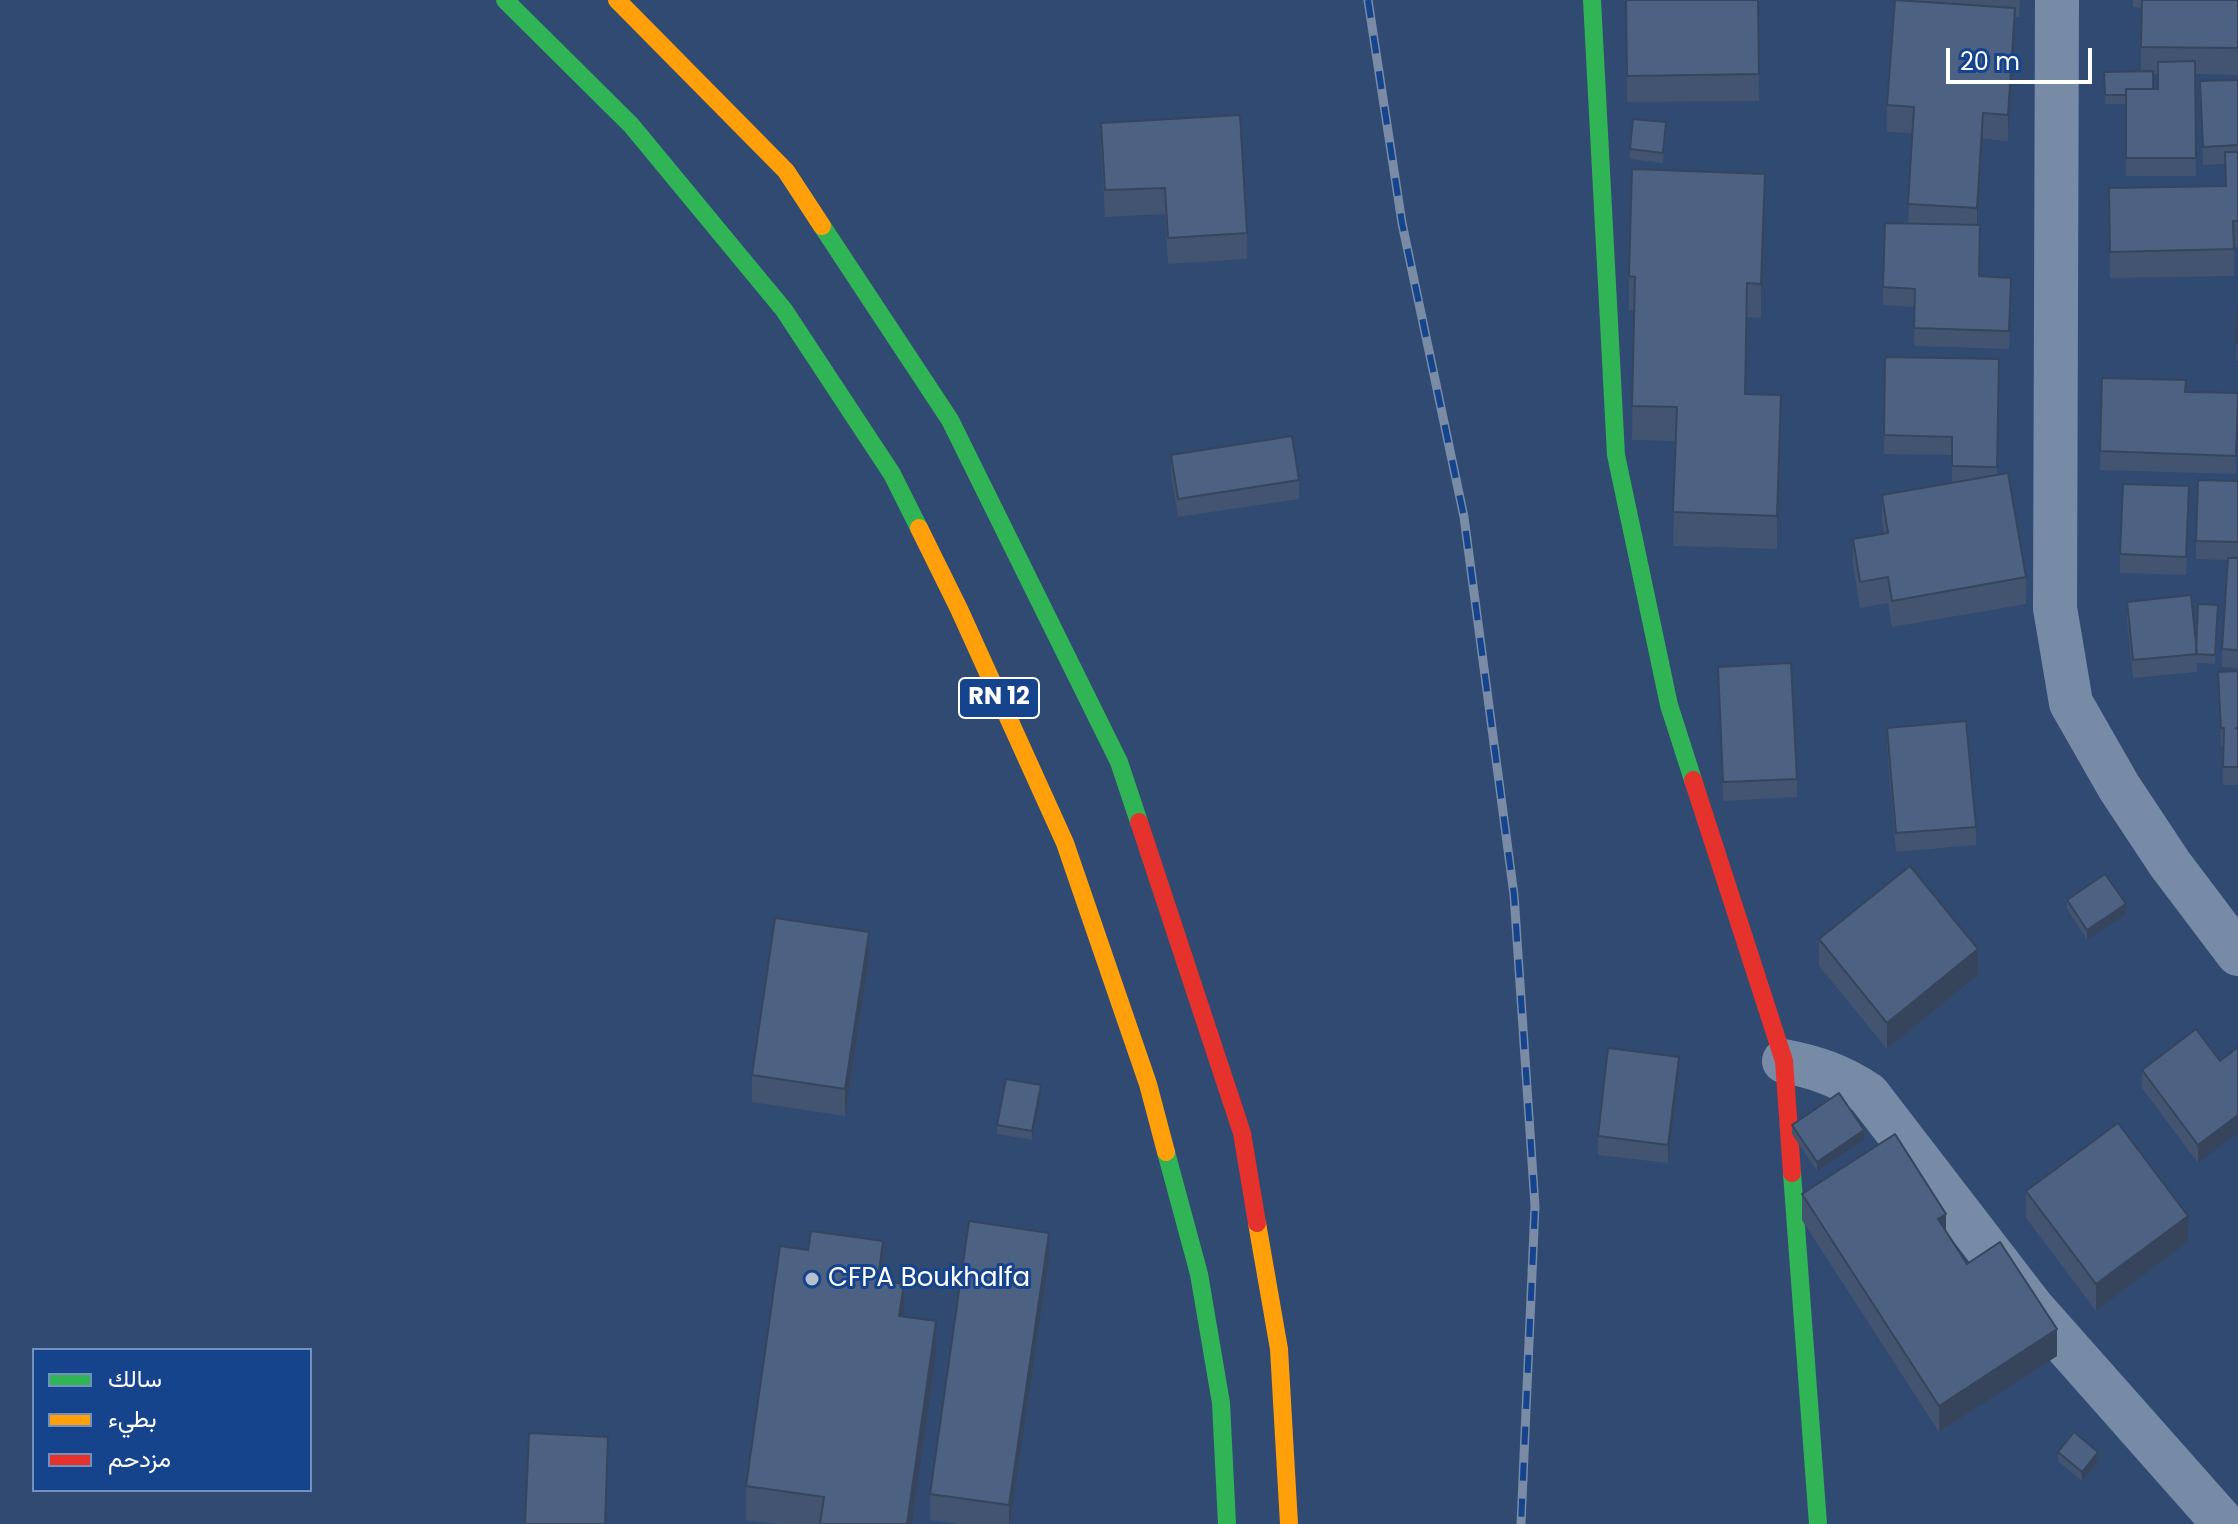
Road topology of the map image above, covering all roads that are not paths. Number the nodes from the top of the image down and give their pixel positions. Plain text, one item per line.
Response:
1 (505, 0) edge
2 (617, 0) edge
3 (1592, 0) edge
4 (2057, 0) edge
5 (2238, 954) edge
6 (1784, 1061) junction
7 (1227, 1524) edge
8 (1289, 1524) edge
9 (1818, 1524) edge
10 (2224, 1524) edge

1 - 7 main road, RN 12
2 - 8 main road, RN 12
3 - 6 main road
4 - 5 street
6 - 9 main road
6 - 10 street

